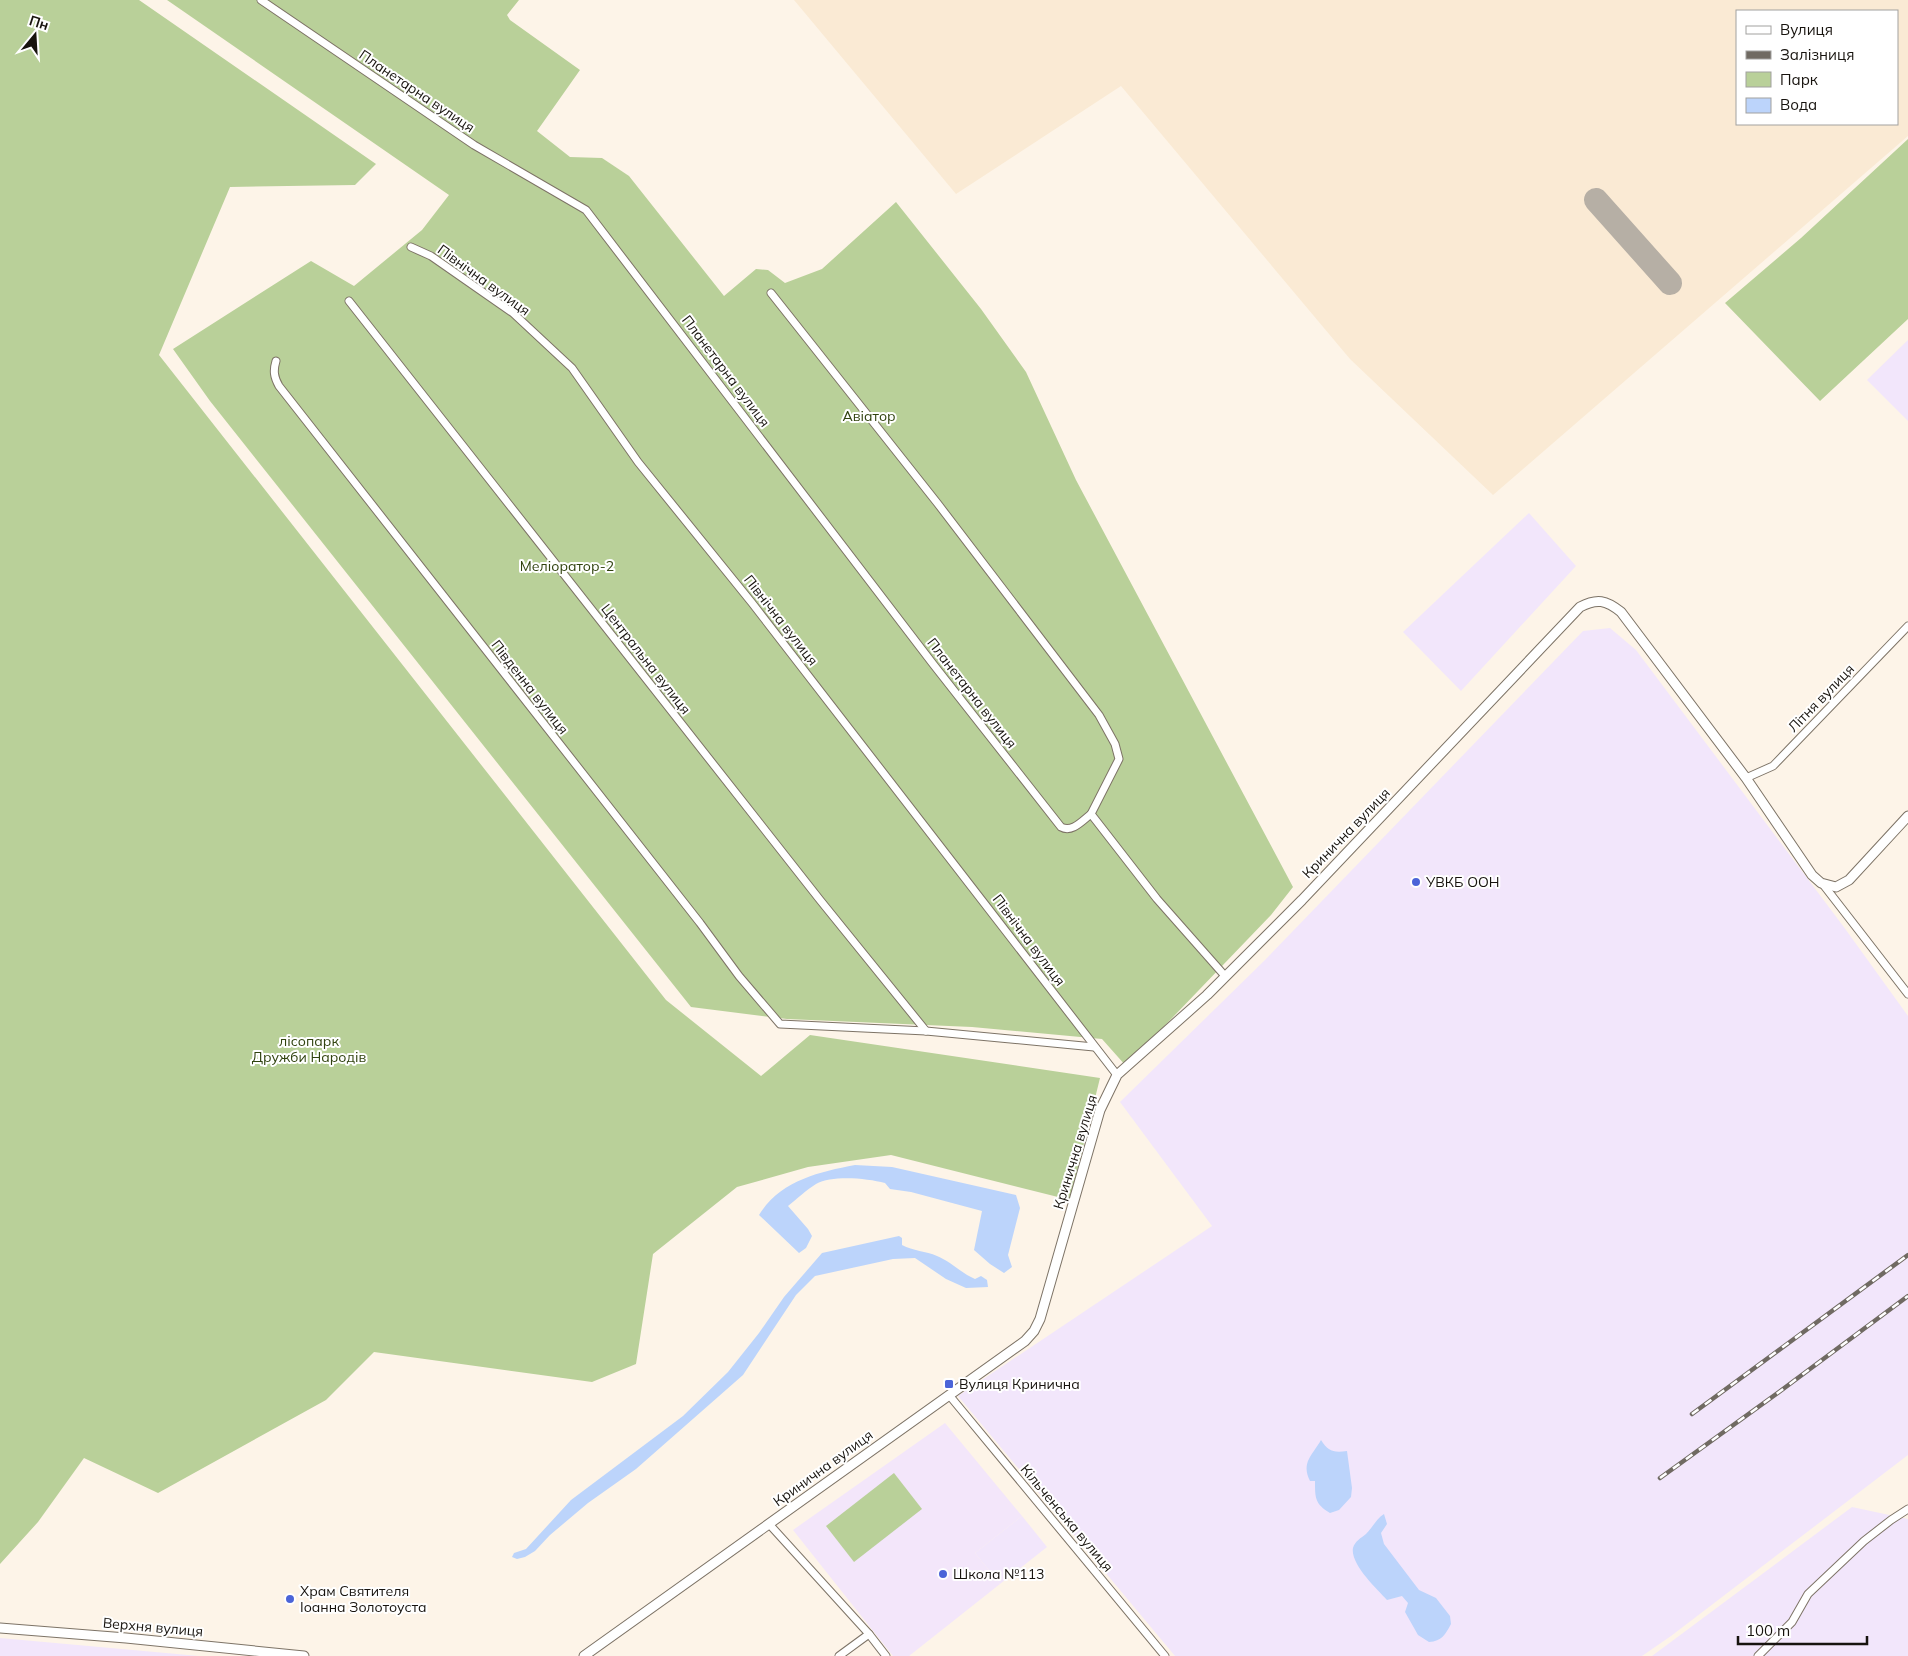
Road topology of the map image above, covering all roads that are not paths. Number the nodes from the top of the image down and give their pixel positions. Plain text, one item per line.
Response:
1 (261, 0) edge
2 (411, 247) dead end
3 (771, 293) dead end
4 (349, 300) dead end
5 (276, 361) dead end
6 (1908, 626) edge
7 (1746, 778) junction
8 (1090, 814) junction
9 (1908, 816) edge
10 (1822, 883) junction
11 (1225, 976) junction
12 (1907, 989) edge
13 (926, 1031) junction
14 (1094, 1047) junction
15 (1117, 1075) junction
16 (949, 1395) junction
17 (1908, 1509) edge
18 (769, 1524) junction
19 (0, 1628) edge
20 (869, 1634) junction
21 (304, 1656) edge
22 (584, 1656) edge
23 (839, 1656) edge
24 (886, 1656) edge
25 (1165, 1656) edge
26 (1758, 1656) edge

1 - 8 street, Планетарна вулиця
2 - 14 street, Північна вулиця
3 - 8 street
4 - 13 street, Центральна вулиця
5 - 13 street, Південна вулиця
6 - 7 street, Літня вулиця
7 - 10 street
7 - 11 street, Кринична вулиця
8 - 11 street
9 - 10 street
10 - 12 street
11 - 15 street, Кринична вулиця
13 - 14 street
14 - 15 street, Північна вулиця
15 - 16 street, Кринична вулиця
16 - 18 street, Кринична вулиця
16 - 25 street, Кільченська вулиця
17 - 26 street
18 - 20 street
18 - 22 street, Кринична вулиця
19 - 21 street, Верхня вулиця
20 - 23 street
20 - 24 street

